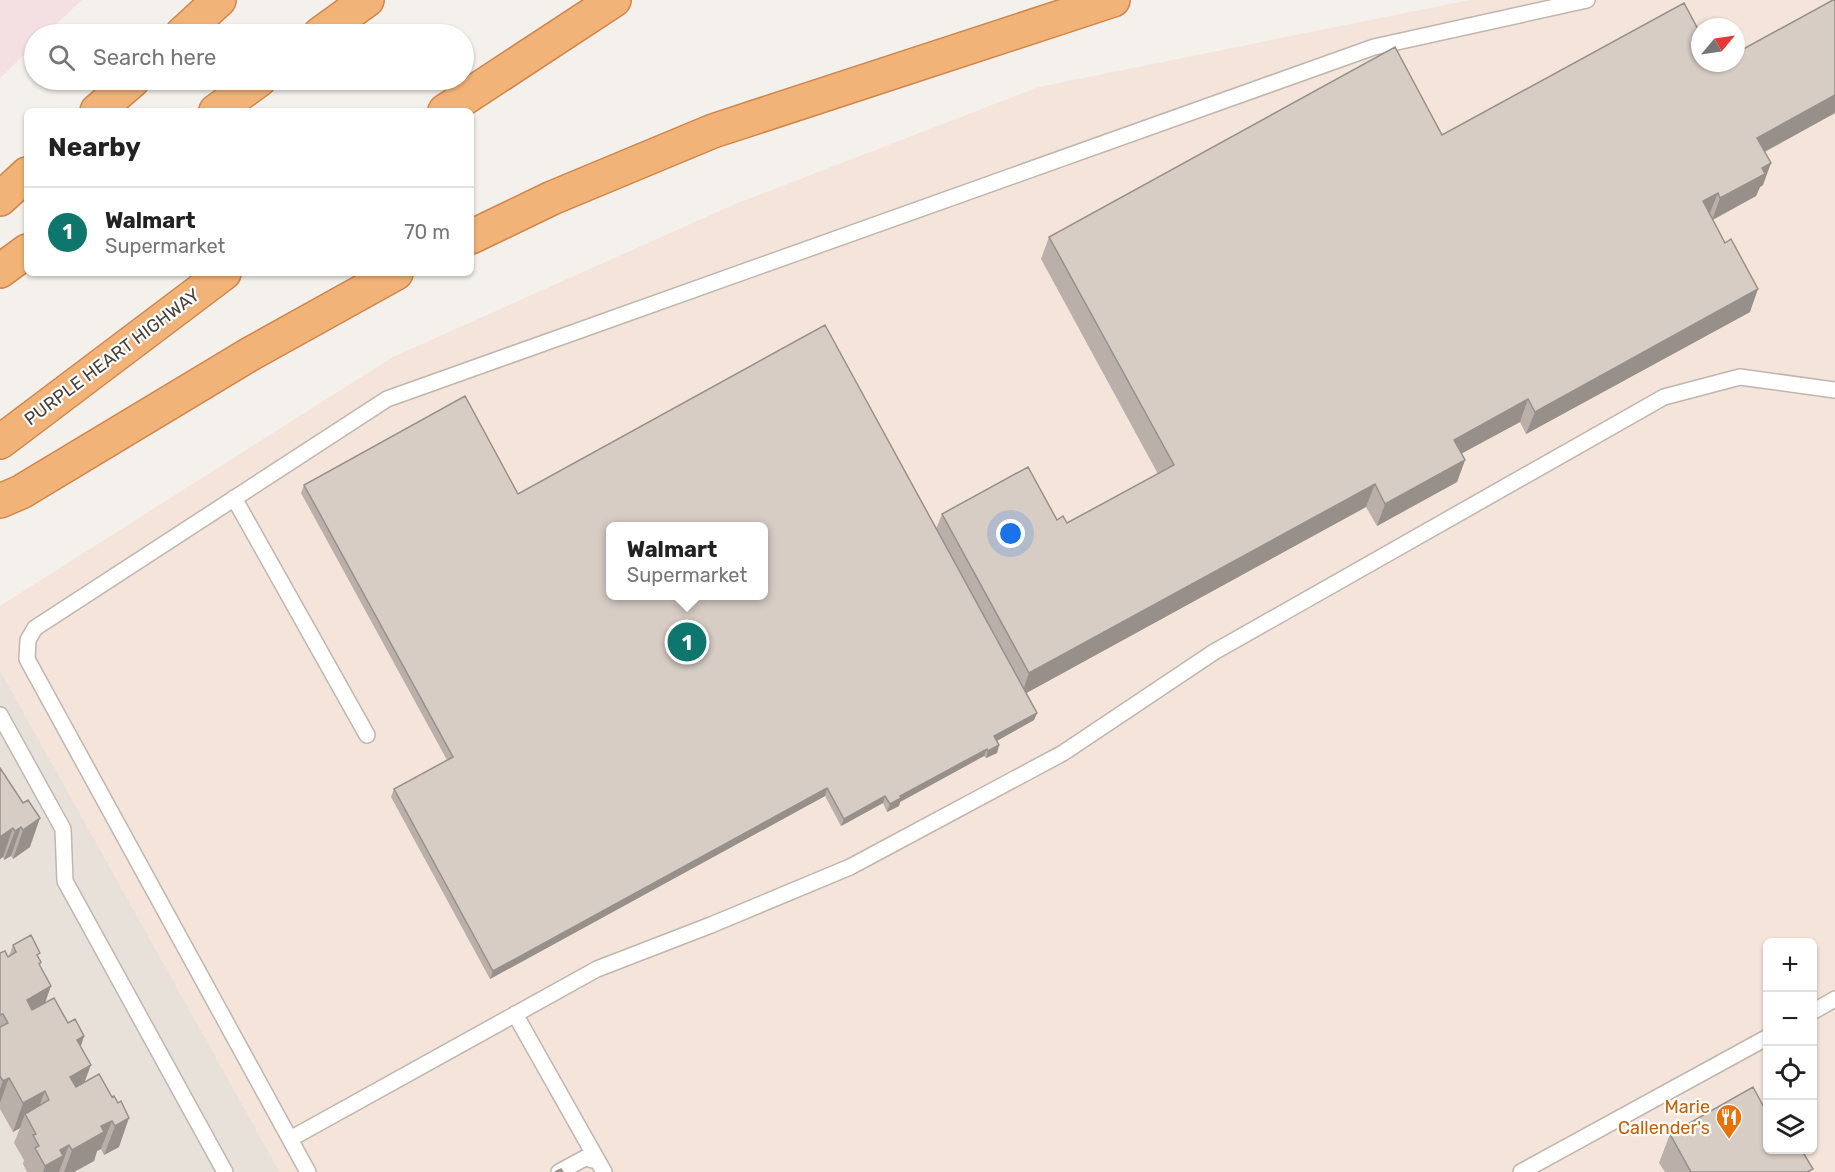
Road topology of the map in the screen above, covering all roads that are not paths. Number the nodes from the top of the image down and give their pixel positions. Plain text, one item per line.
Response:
1 (219, 0) edge
2 (367, 0) edge
3 (614, 0) edge
4 (1113, 0) edge
5 (1587, 0) edge
6 (193, 24) edge
7 (334, 24) edge
8 (121, 90) edge
9 (245, 90) edge
10 (100, 108) edge
11 (220, 108) edge
12 (450, 108) edge
13 (24, 177) edge
14 (0, 199) edge
15 (474, 236) edge
16 (24, 253) edge
17 (0, 271) edge
18 (220, 276) edge
19 (391, 276) edge
20 (1835, 390) edge
21 (0, 442) edge
22 (234, 498) junction
23 (0, 501) edge
24 (0, 715) edge
25 (367, 735) dead end
26 (1835, 999) edge
27 (1817, 1009) edge
28 (515, 1014) junction
29 (1763, 1039) edge
30 (290, 1139) junction
31 (601, 1166) edge
32 (225, 1172) edge
33 (308, 1172) edge
34 (559, 1172) edge
35 (1521, 1172) edge

1 - 6 highway
2 - 7 highway
3 - 12 highway
4 - 15 highway
5 - 22 lane
8 - 10 highway
9 - 11 highway
13 - 14 highway
16 - 17 highway
18 - 21 highway, PURPLE HEART HIGHWAY
19 - 23 highway
20 - 28 lane
22 - 25 lane
22 - 30 lane
24 - 32 lane
26 - 27 lane
28 - 30 lane
28 - 31 lane
29 - 35 lane
30 - 33 lane
31 - 34 lane

